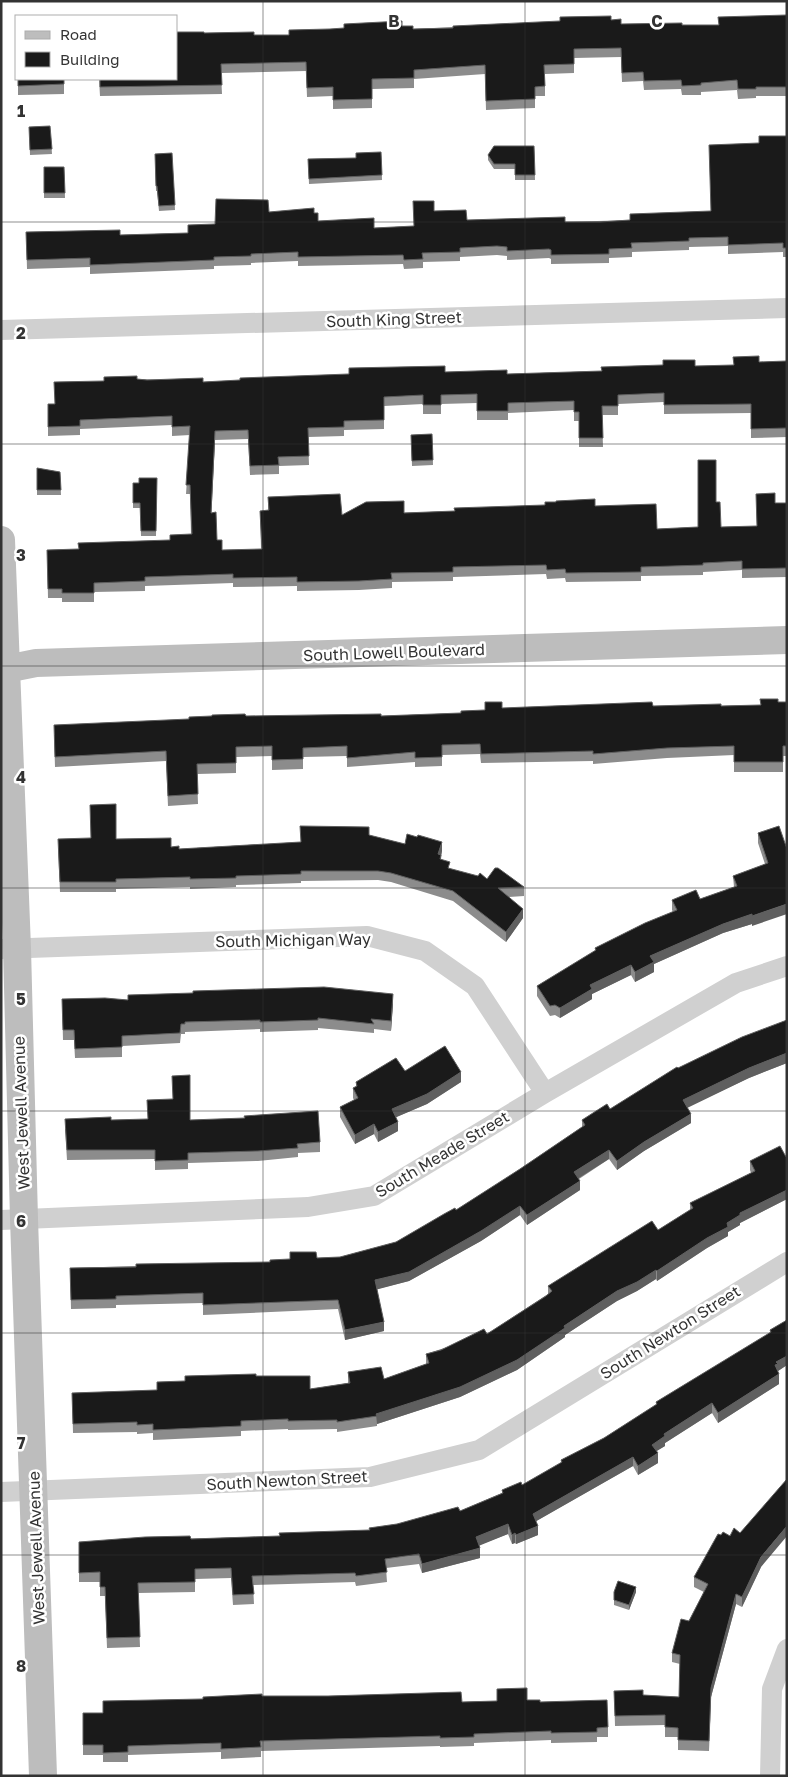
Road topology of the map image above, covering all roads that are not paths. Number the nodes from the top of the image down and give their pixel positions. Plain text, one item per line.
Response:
1 (787, 308) edge
2 (1, 330) edge
3 (1, 540) edge
4 (787, 640) edge
5 (4, 669) edge
6 (9, 948) edge
7 (787, 966) edge
8 (545, 1092) junction
9 (13, 1219) edge
10 (787, 1262) edge
11 (1, 1492) edge
12 (34, 1492) junction
13 (787, 1649) edge
14 (43, 1776) edge
15 (770, 1776) edge

1 - 2 street, South King Street
3 - 5 main road, West Jewell Avenue
4 - 5 main road, South Lowell Boulevard
5 - 6 main road, West Jewell Avenue
6 - 8 street, South Michigan Way
6 - 9 main road, West Jewell Avenue
7 - 8 street, South Meade Street
8 - 9 street, South Meade Street
9 - 12 main road, West Jewell Avenue
10 - 12 street, South Newton Street
11 - 12 street, South Newton Street
12 - 14 main road, West Jewell Avenue
13 - 15 street

